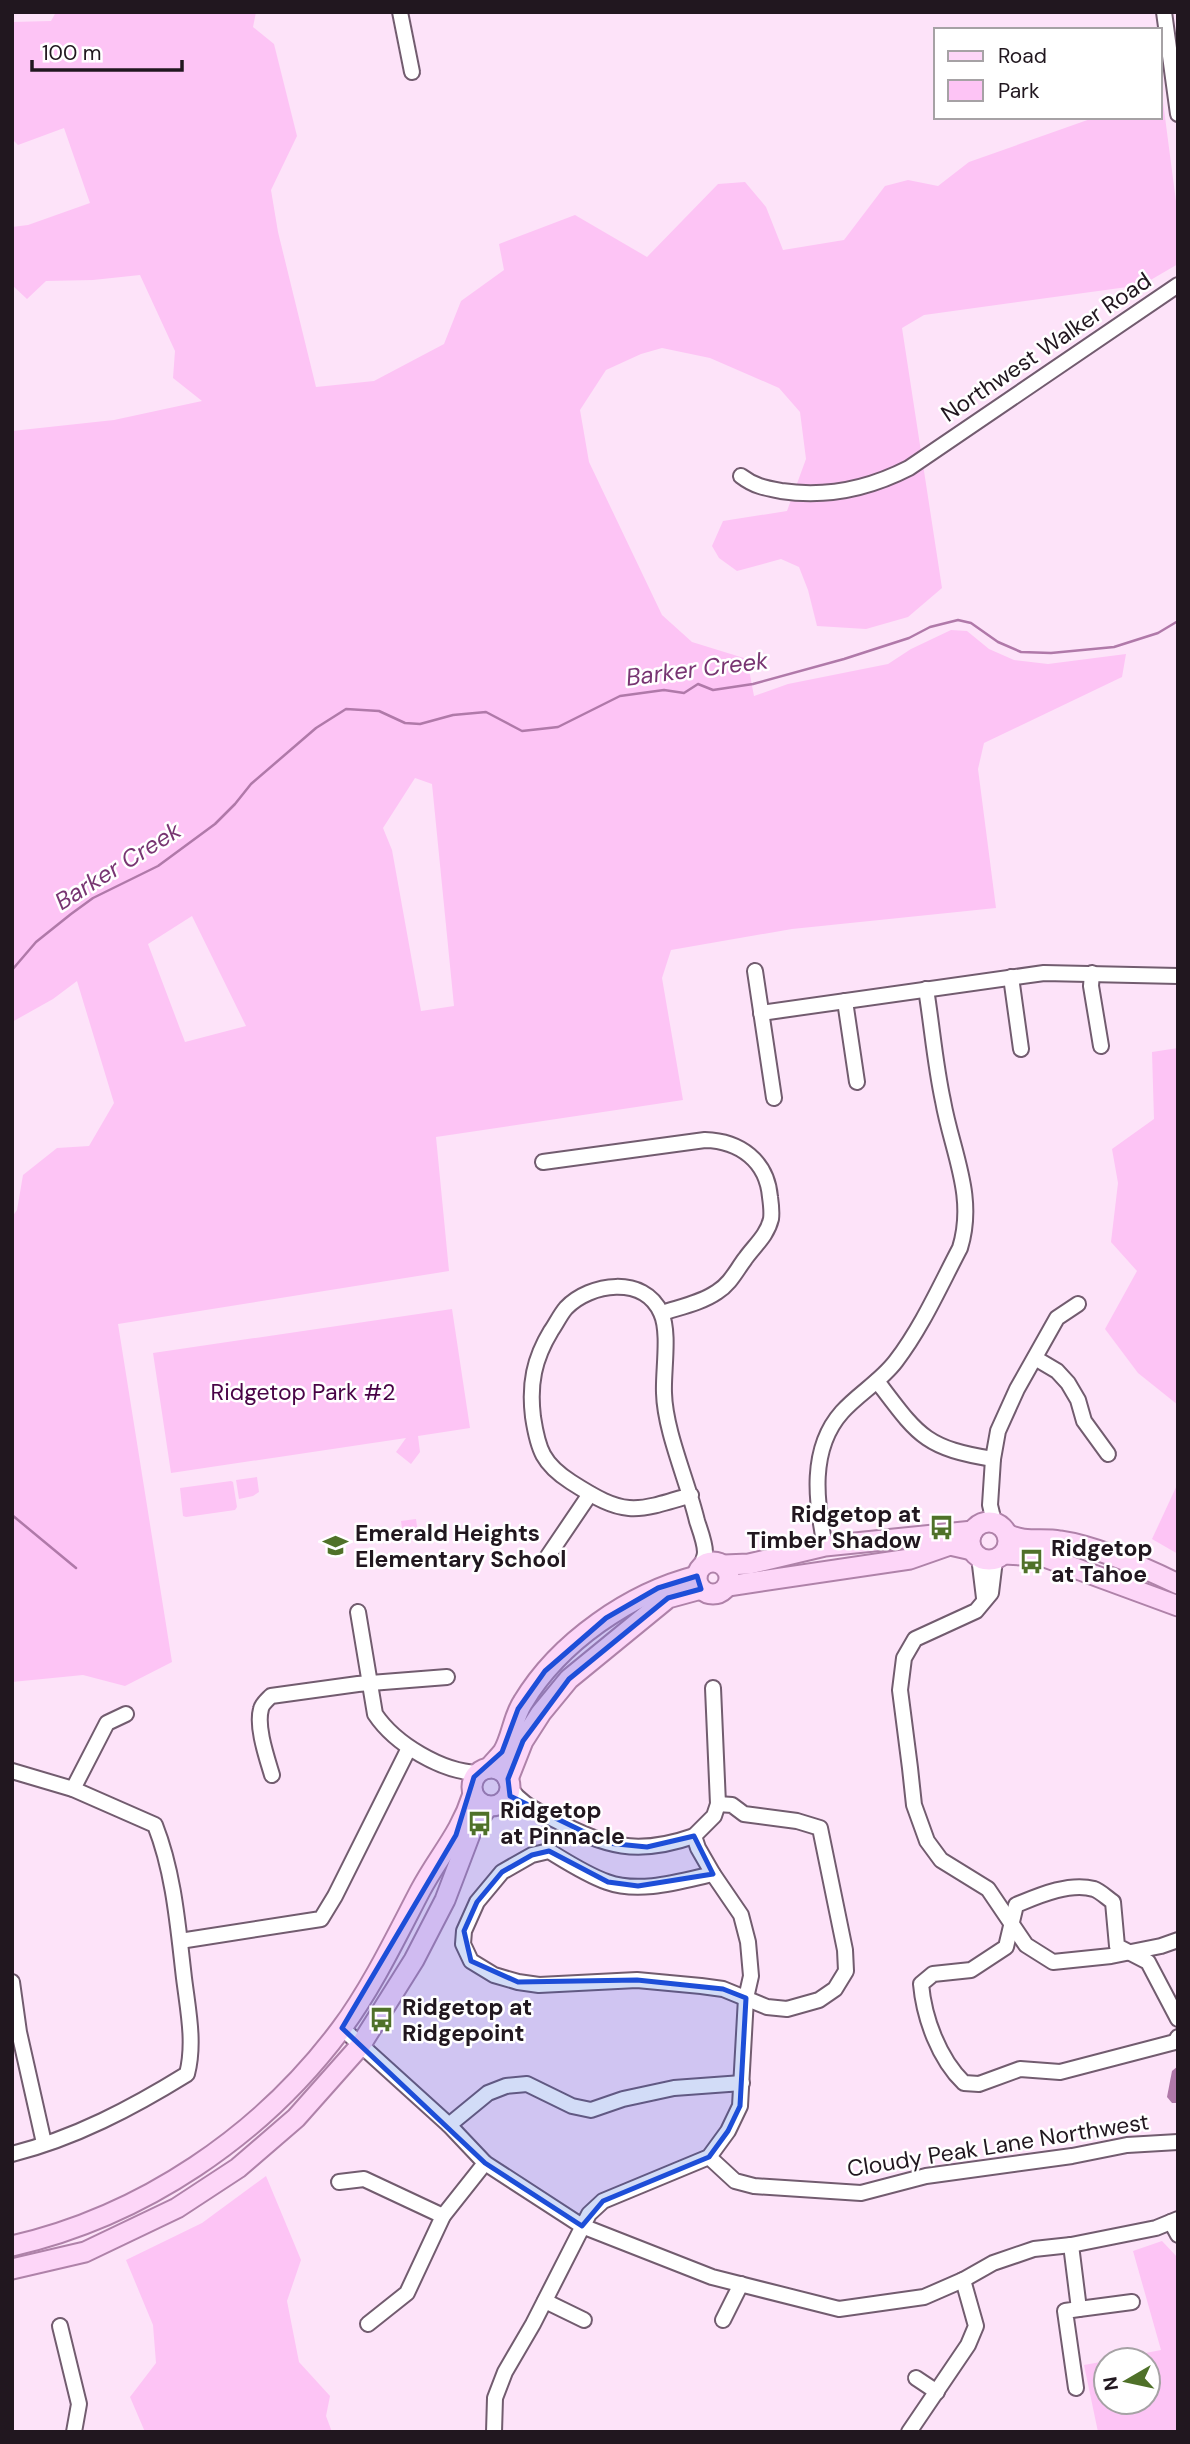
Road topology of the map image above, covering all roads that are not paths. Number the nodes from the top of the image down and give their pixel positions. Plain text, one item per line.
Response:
1 (400, 12) edge
2 (1164, 12) edge
3 (412, 72) dead end
4 (1178, 114) edge
5 (1178, 285) edge
6 (741, 476) dead end
7 (755, 971) dead end
8 (1093, 973) junction
9 (1178, 976) edge
10 (1011, 977) junction
11 (926, 989) junction
12 (845, 1001) junction
13 (761, 1013) junction
14 (1101, 1046) dead end
15 (1021, 1049) dead end
16 (857, 1082) dead end
17 (774, 1098) dead end
18 (543, 1162) dead end
19 (1078, 1304) dead end
20 (662, 1313) junction
21 (1035, 1358) junction
22 (877, 1381) junction
23 (1108, 1454) dead end
24 (993, 1458) junction
25 (590, 1494) junction
26 (691, 1495) junction
27 (988, 1538) junction
28 (825, 1546) junction
29 (548, 1556) dead end
30 (707, 1568) junction
31 (1178, 1584) edge
32 (1178, 1606) edge
33 (358, 1612) dead end
34 (447, 1677) dead end
35 (369, 1684) junction
36 (713, 1688) dead end
37 (126, 1714) dead end
38 (409, 1748) junction
39 (12, 1771) edge
40 (272, 1775) dead end
41 (490, 1787) junction
42 (74, 1789) junction
43 (718, 1804) junction
44 (695, 1836) junction
45 (713, 1874) junction
46 (1011, 1922) junction
47 (1178, 1940) edge
48 (180, 1941) junction
49 (1129, 1952) junction
50 (12, 1982) edge
51 (746, 1998) junction
52 (1178, 2019) edge
53 (342, 2028) junction
54 (16, 2032) edge
55 (1178, 2037) edge
56 (360, 2046) junction
57 (741, 2083) junction
58 (449, 2125) junction
59 (1178, 2142) edge
60 (44, 2143) junction
61 (12, 2154) edge
62 (709, 2157) junction
63 (485, 2164) junction
64 (339, 2182) dead end
65 (443, 2216) junction
66 (1176, 2225) edge
67 (582, 2227) junction
68 (1071, 2245) junction
69 (12, 2246) edge
70 (12, 2269) edge
71 (963, 2280) junction
72 (741, 2284) junction
73 (545, 2301) junction
74 (1132, 2302) dead end
75 (1079, 2309) junction
76 (723, 2319) dead end
77 (584, 2320) dead end
78 (368, 2324) dead end
79 (60, 2326) dead end
80 (916, 2378) dead end
81 (1076, 2388) dead end
82 (937, 2392) junction
83 (74, 2432) edge
84 (494, 2432) edge
85 (909, 2432) edge

1 - 3 street
2 - 4 street
5 - 6 street, Northwest Walker Road
7 - 13 street
8 - 9 street
8 - 10 street
8 - 14 street
10 - 11 street
10 - 15 street
11 - 12 street
11 - 22 street
12 - 13 street
12 - 16 street
13 - 17 street
18 - 20 street
19 - 21 street
20 - 25 street
20 - 26 street
21 - 23 street
21 - 24 street
22 - 24 street
22 - 28 street
24 - 27 street
25 - 26 street
25 - 29 street
26 - 30 street
27 - 28 main road
27 - 30 main road
27 - 31 main road
27 - 32 main road
27 - 46 street
28 - 30 main road
30 - 41 main road
33 - 35 street
34 - 35 street
35 - 38 street
35 - 40 street
36 - 43 street
37 - 42 street
38 - 41 street
38 - 48 street
39 - 42 street
41 - 44 street
41 - 53 main road
41 - 56 main road
42 - 48 street
43 - 44 street
43 - 51 street
44 - 45 street
45 - 51 street
45 - 51 street
46 - 49 street
46 - 49 street
46 - 55 street
47 - 49 street
48 - 60 street
49 - 52 street
50 - 54 street
51 - 57 street
53 - 56 street
53 - 69 main road
54 - 60 street
56 - 58 street
56 - 70 main road
57 - 58 street
57 - 62 street
58 - 63 street
59 - 62 street, Cloudy Peak Lane Northwest
60 - 61 street
62 - 67 street
63 - 65 street
63 - 67 street
64 - 65 street
65 - 78 street
66 - 68 street
67 - 72 street
67 - 73 street
68 - 71 street
68 - 75 street
71 - 72 street
71 - 82 street
72 - 76 street
73 - 77 street
73 - 84 street
74 - 75 street
75 - 81 street
79 - 83 street
80 - 82 street
82 - 85 street

